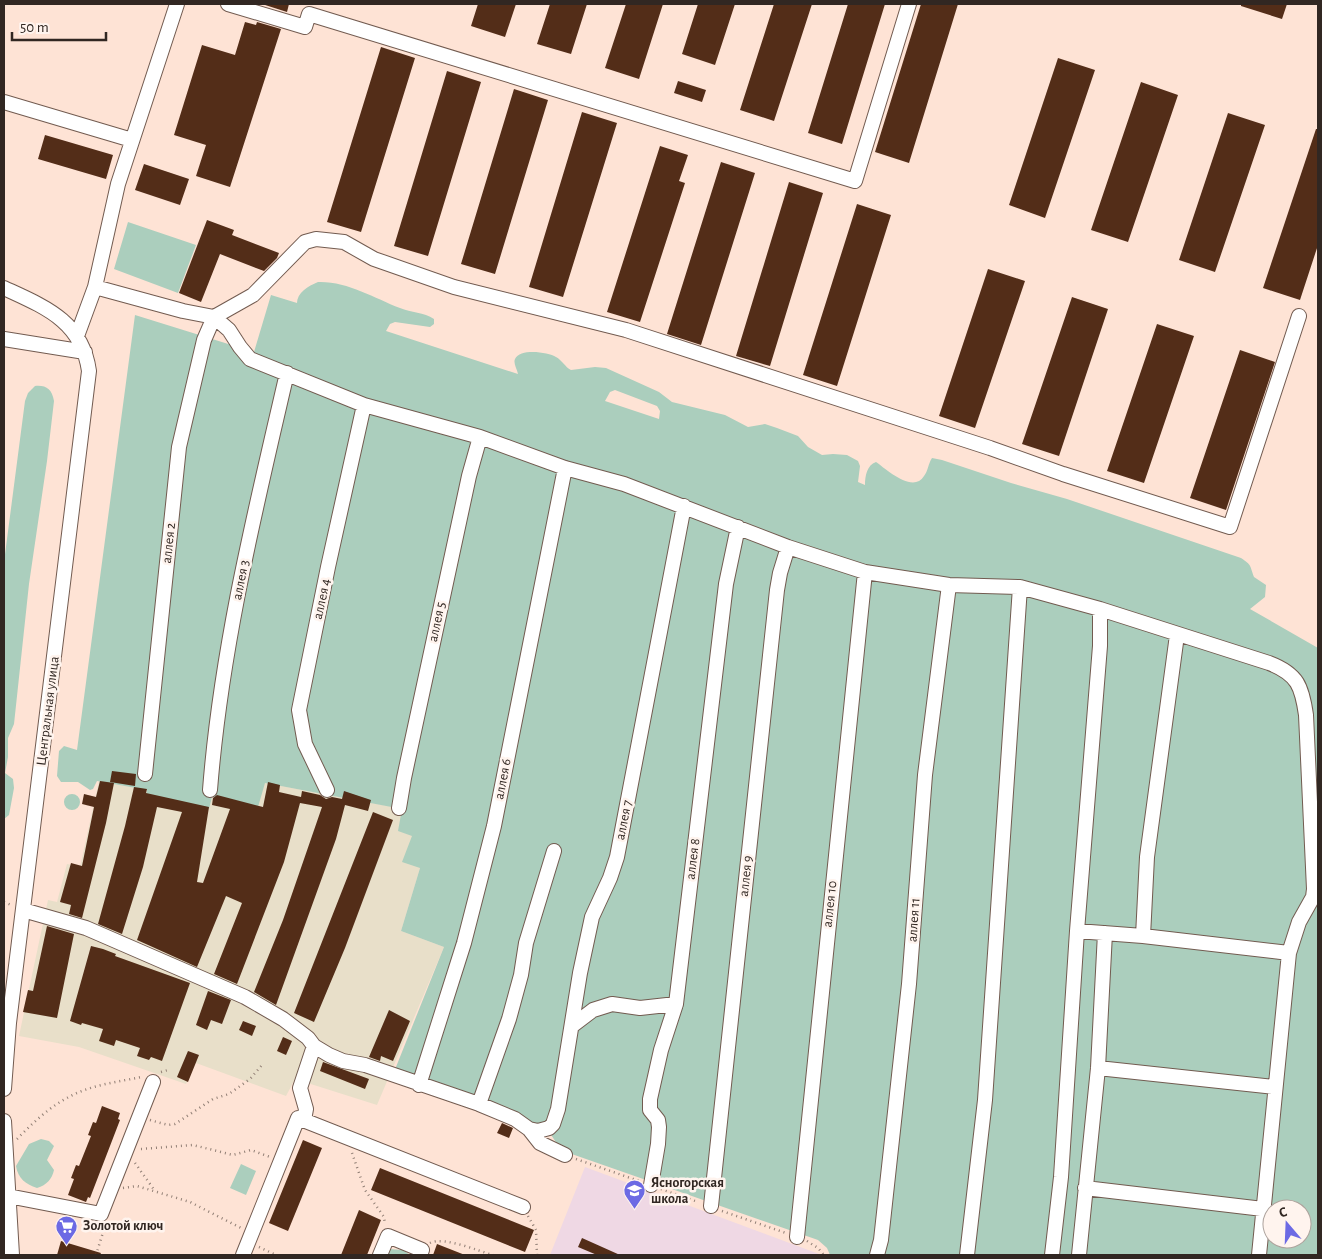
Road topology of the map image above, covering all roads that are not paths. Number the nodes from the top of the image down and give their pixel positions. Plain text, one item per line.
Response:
1 (178, 4) edge
2 (228, 4) edge
3 (909, 4) edge
4 (4, 102) edge
5 (132, 140) junction
6 (95, 287) junction
7 (4, 288) edge
8 (1299, 316) dead end
9 (214, 317) junction
10 (77, 336) junction
11 (4, 339) edge
12 (85, 352) junction
13 (287, 373) junction
14 (364, 405) junction
15 (480, 437) junction
16 (565, 468) junction
17 (684, 506) junction
18 (738, 527) junction
19 (788, 547) junction
20 (865, 572) junction
21 (949, 584) junction
22 (1020, 587) junction
23 (1100, 609) junction
24 (1177, 635) junction
25 (145, 774) dead end
26 (210, 790) dead end
27 (327, 790) dead end
28 (399, 808) dead end
29 (554, 851) dead end
30 (23, 910) junction
31 (1077, 931) junction
32 (1105, 933) junction
33 (1143, 936) junction
34 (1289, 953) junction
35 (676, 1004) junction
36 (572, 1026) junction
37 (314, 1046) junction
38 (1098, 1068) junction
39 (153, 1076) road end
40 (420, 1085) junction
41 (1275, 1087) junction
42 (4, 1089) edge
43 (479, 1104) junction
44 (304, 1120) junction
45 (4, 1121) edge
46 (530, 1129) junction
47 (565, 1155) road end
48 (651, 1185) road end
49 (1085, 1188) junction
50 (8, 1196) junction
51 (1264, 1199) edge
52 (711, 1206) road end
53 (523, 1207) road end
54 (1262, 1209) edge
55 (1262, 1220) edge
56 (797, 1237) road end
57 (9, 1251) edge
58 (421, 1253) edge
59 (243, 1255) edge
60 (380, 1255) edge
61 (877, 1255) edge
62 (967, 1255) edge
63 (1052, 1255) edge
64 (1079, 1255) edge
65 (1259, 1255) edge

1 - 5 street
2 - 3 street
4 - 5 street
5 - 6 street
6 - 9 street
6 - 10 street
7 - 10 street, Центральная улица
8 - 9 street
9 - 13 street
9 - 25 street, аллея 2
10 - 12 street, Центральная улица
11 - 12 street
12 - 30 street, Центральная улица
13 - 14 street
13 - 26 street, аллея 3
14 - 15 street
14 - 27 street, аллея 4
15 - 16 street
15 - 28 street, аллея 5
16 - 17 street
16 - 40 street, аллея 6
17 - 18 street
17 - 36 street, аллея 7
18 - 19 street
18 - 35 street, аллея 8
19 - 20 street
19 - 52 street, аллея 9
20 - 21 street
20 - 56 street, аллея 10
21 - 22 street
21 - 61 street, аллея 11
22 - 23 street
22 - 62 street
23 - 24 street
23 - 31 street
24 - 33 street
24 - 34 street
29 - 43 street
30 - 37 street
30 - 42 street, Центральная улица
31 - 32 street
31 - 63 street
32 - 33 street
32 - 38 street
33 - 34 street
34 - 41 street
35 - 36 street
35 - 48 street, аллея 8
36 - 46 street, аллея 7
37 - 40 street
37 - 44 street
38 - 41 street
38 - 49 street
39 - 50 street
40 - 43 street
41 - 51 street
43 - 46 street
44 - 53 street
44 - 59 street
45 - 50 street
46 - 47 street
49 - 54 street
49 - 64 street
50 - 57 street
55 - 65 street
58 - 60 street

